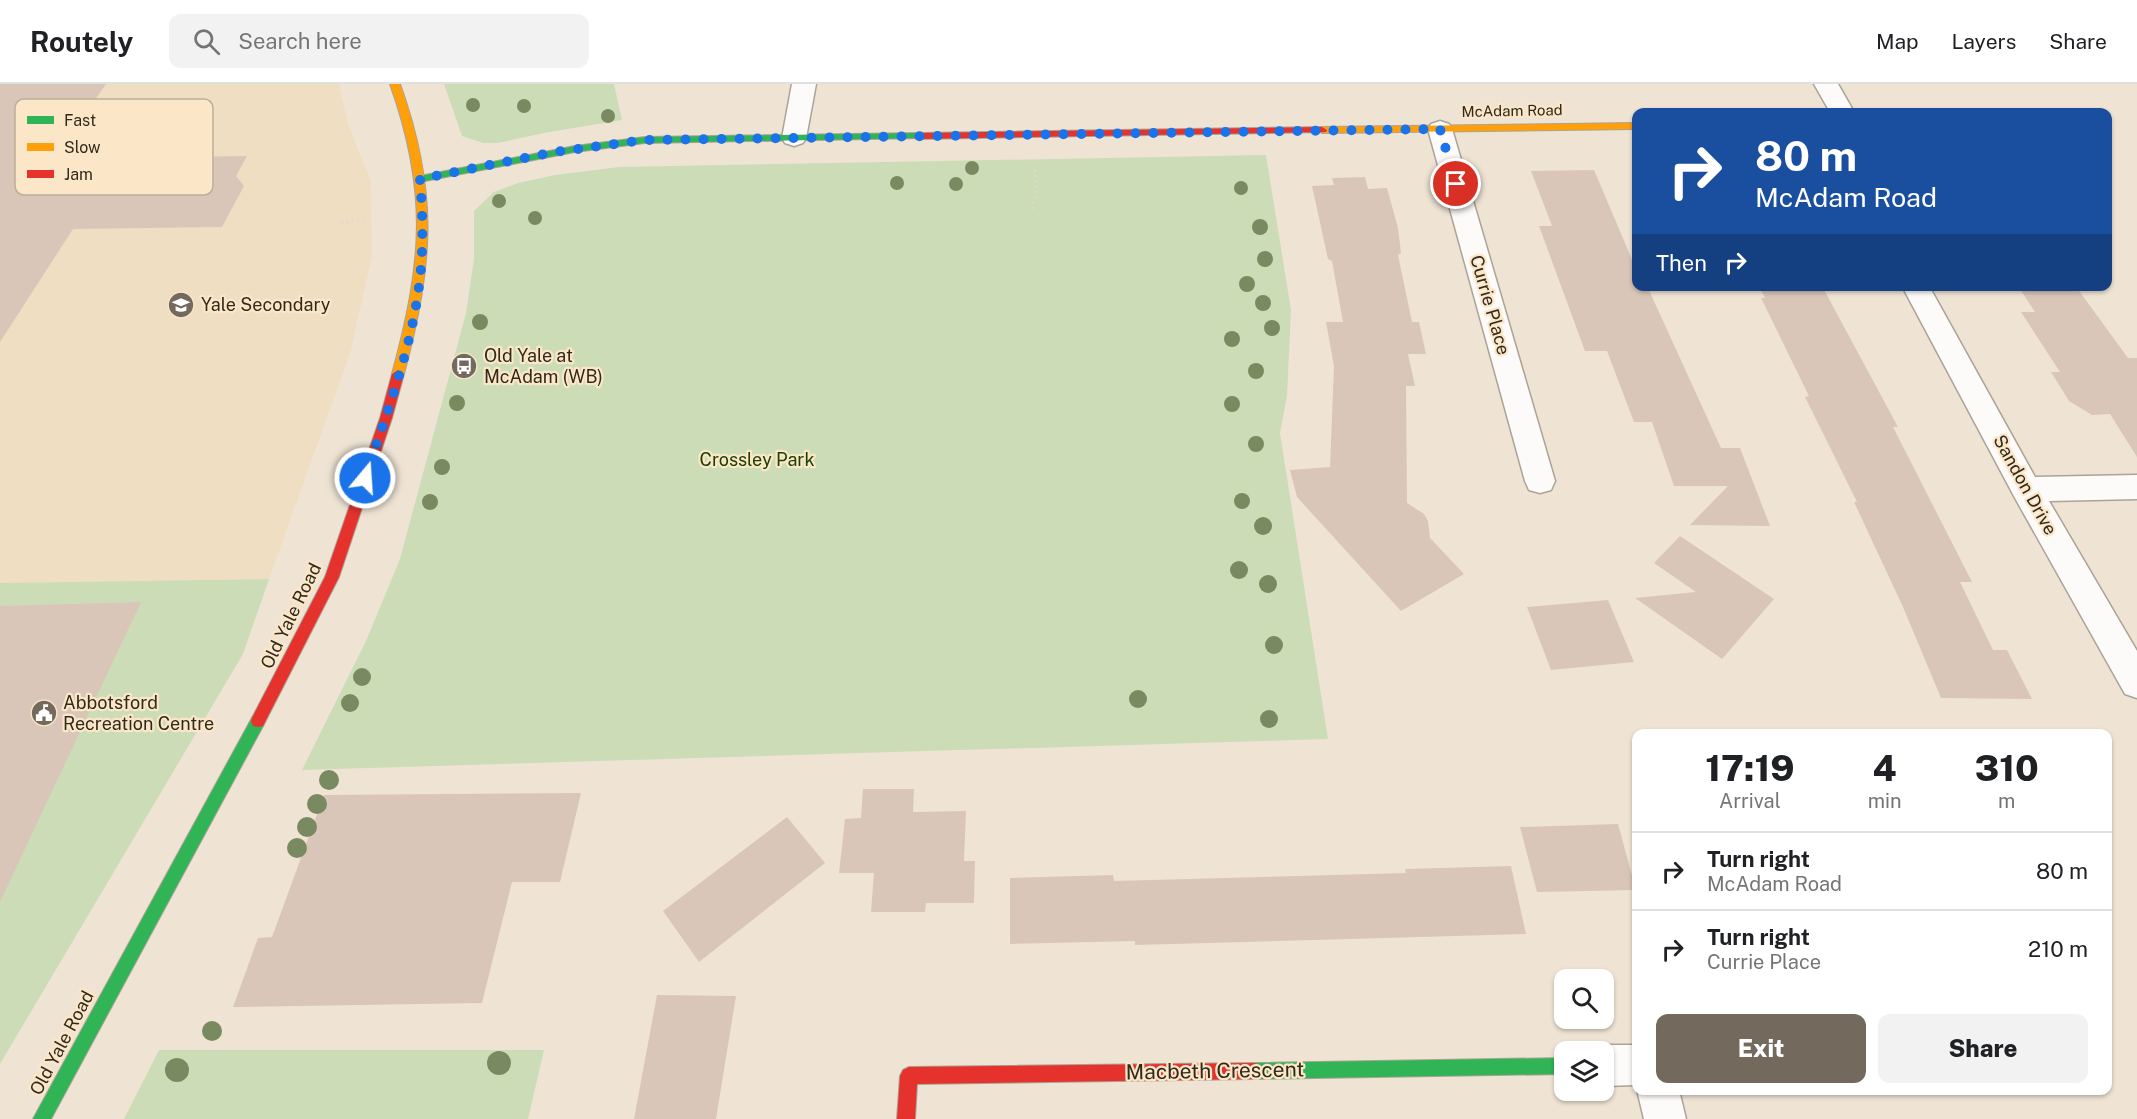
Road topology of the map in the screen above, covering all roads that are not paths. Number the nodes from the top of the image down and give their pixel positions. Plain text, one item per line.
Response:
1 (395, 84) edge
2 (804, 84) edge
3 (1826, 84) edge
4 (1840, 108) edge
5 (1632, 126) edge
6 (1440, 129) junction
7 (794, 138) junction
8 (420, 179) junction
9 (1918, 291) edge
10 (1540, 481) dead end
11 (2137, 486) edge
12 (2026, 489) junction
13 (2137, 683) edge
14 (1632, 1065) edge
15 (1554, 1066) edge
16 (1614, 1066) edge
17 (1659, 1095) edge
18 (42, 1119) edge
19 (906, 1119) edge
20 (1665, 1119) edge

1 - 8 street, Old Yale Road
2 - 7 street
3 - 4 street
5 - 6 street, McAdam Road
6 - 7 street, McAdam Road
6 - 10 street, Currie Place
7 - 8 street, McAdam Road
8 - 18 street, Old Yale Road
9 - 12 street, Sandon Drive
11 - 12 street
12 - 13 street, Sandon Drive
14 - 16 street
15 - 19 street, Macbeth Crescent
17 - 20 street

